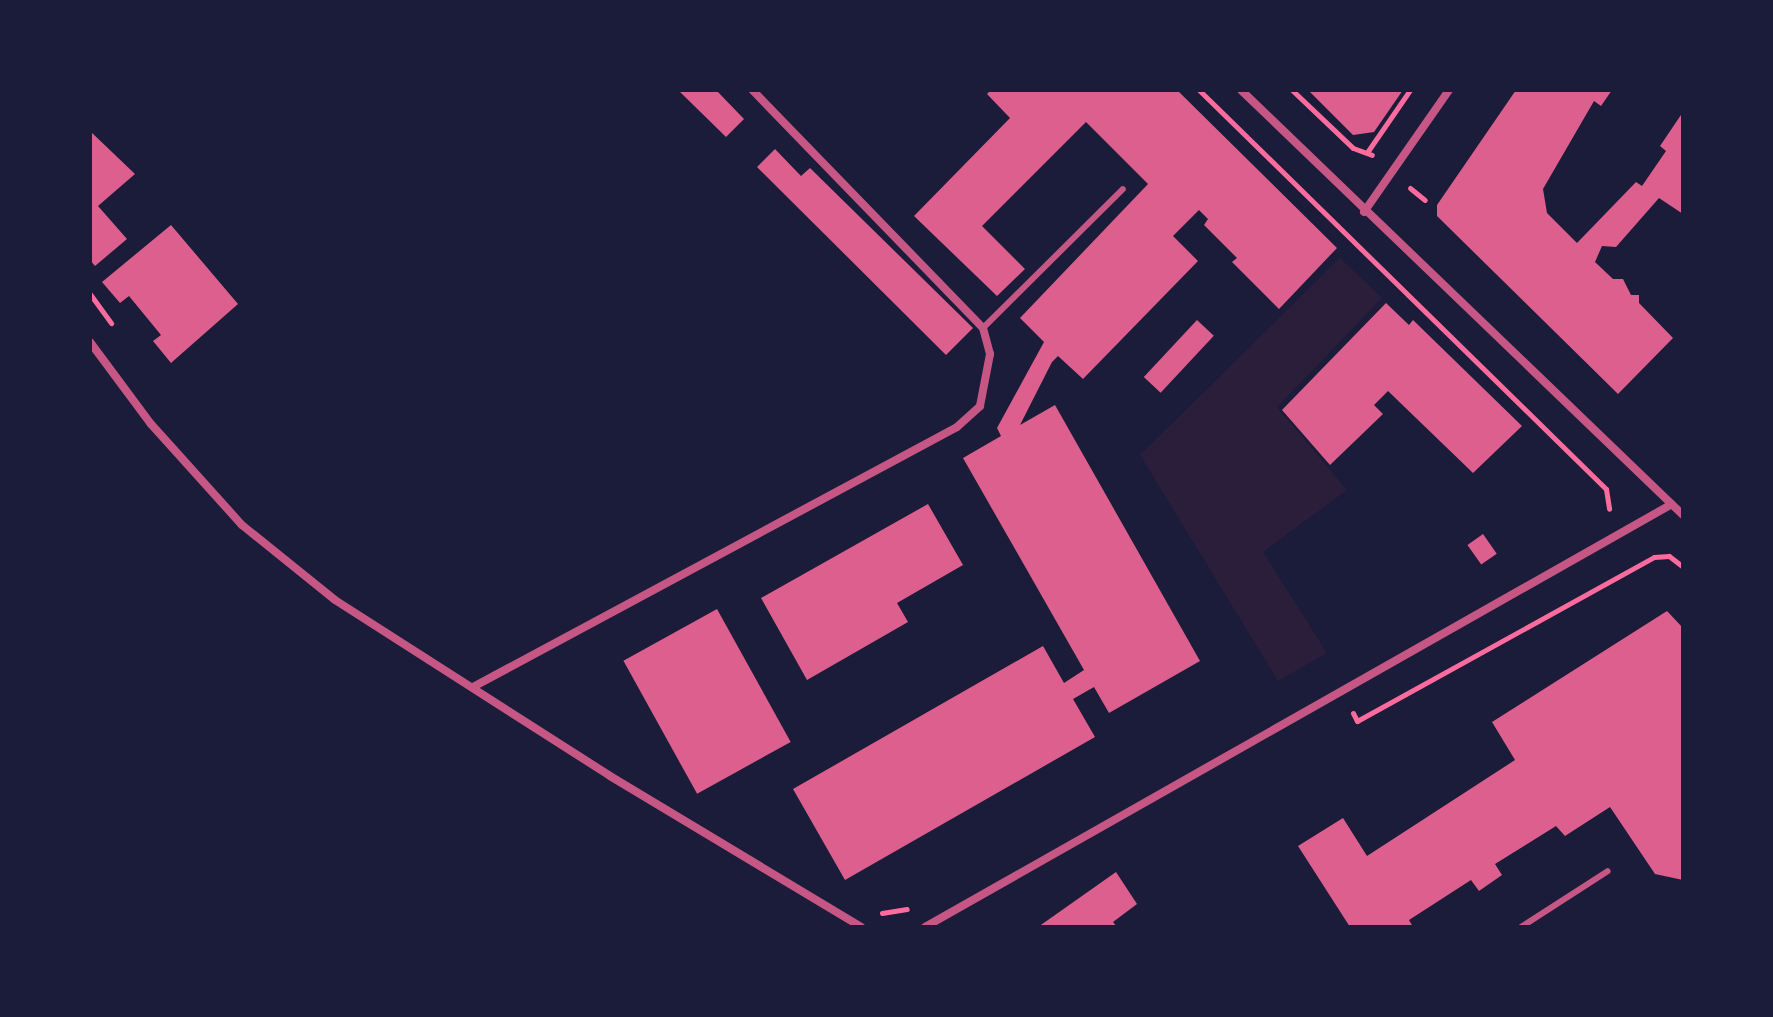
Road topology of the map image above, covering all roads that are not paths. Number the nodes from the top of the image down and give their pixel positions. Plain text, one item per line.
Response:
1 (752, 90) edge
2 (1241, 90) edge
3 (1449, 90) edge
4 (1123, 189) dead end
5 (1364, 212) junction
6 (983, 328) junction
7 (90, 342) edge
8 (1672, 504) junction
9 (1683, 515) edge
10 (473, 687) junction
11 (1608, 871) dead end
12 (861, 927) edge
13 (925, 927) edge
14 (1521, 927) edge

1 - 6 street
2 - 5 street
3 - 5 street
4 - 6 lane
5 - 8 street
6 - 10 street
7 - 10 street
8 - 9 street
8 - 13 street
10 - 12 street
11 - 14 lane

